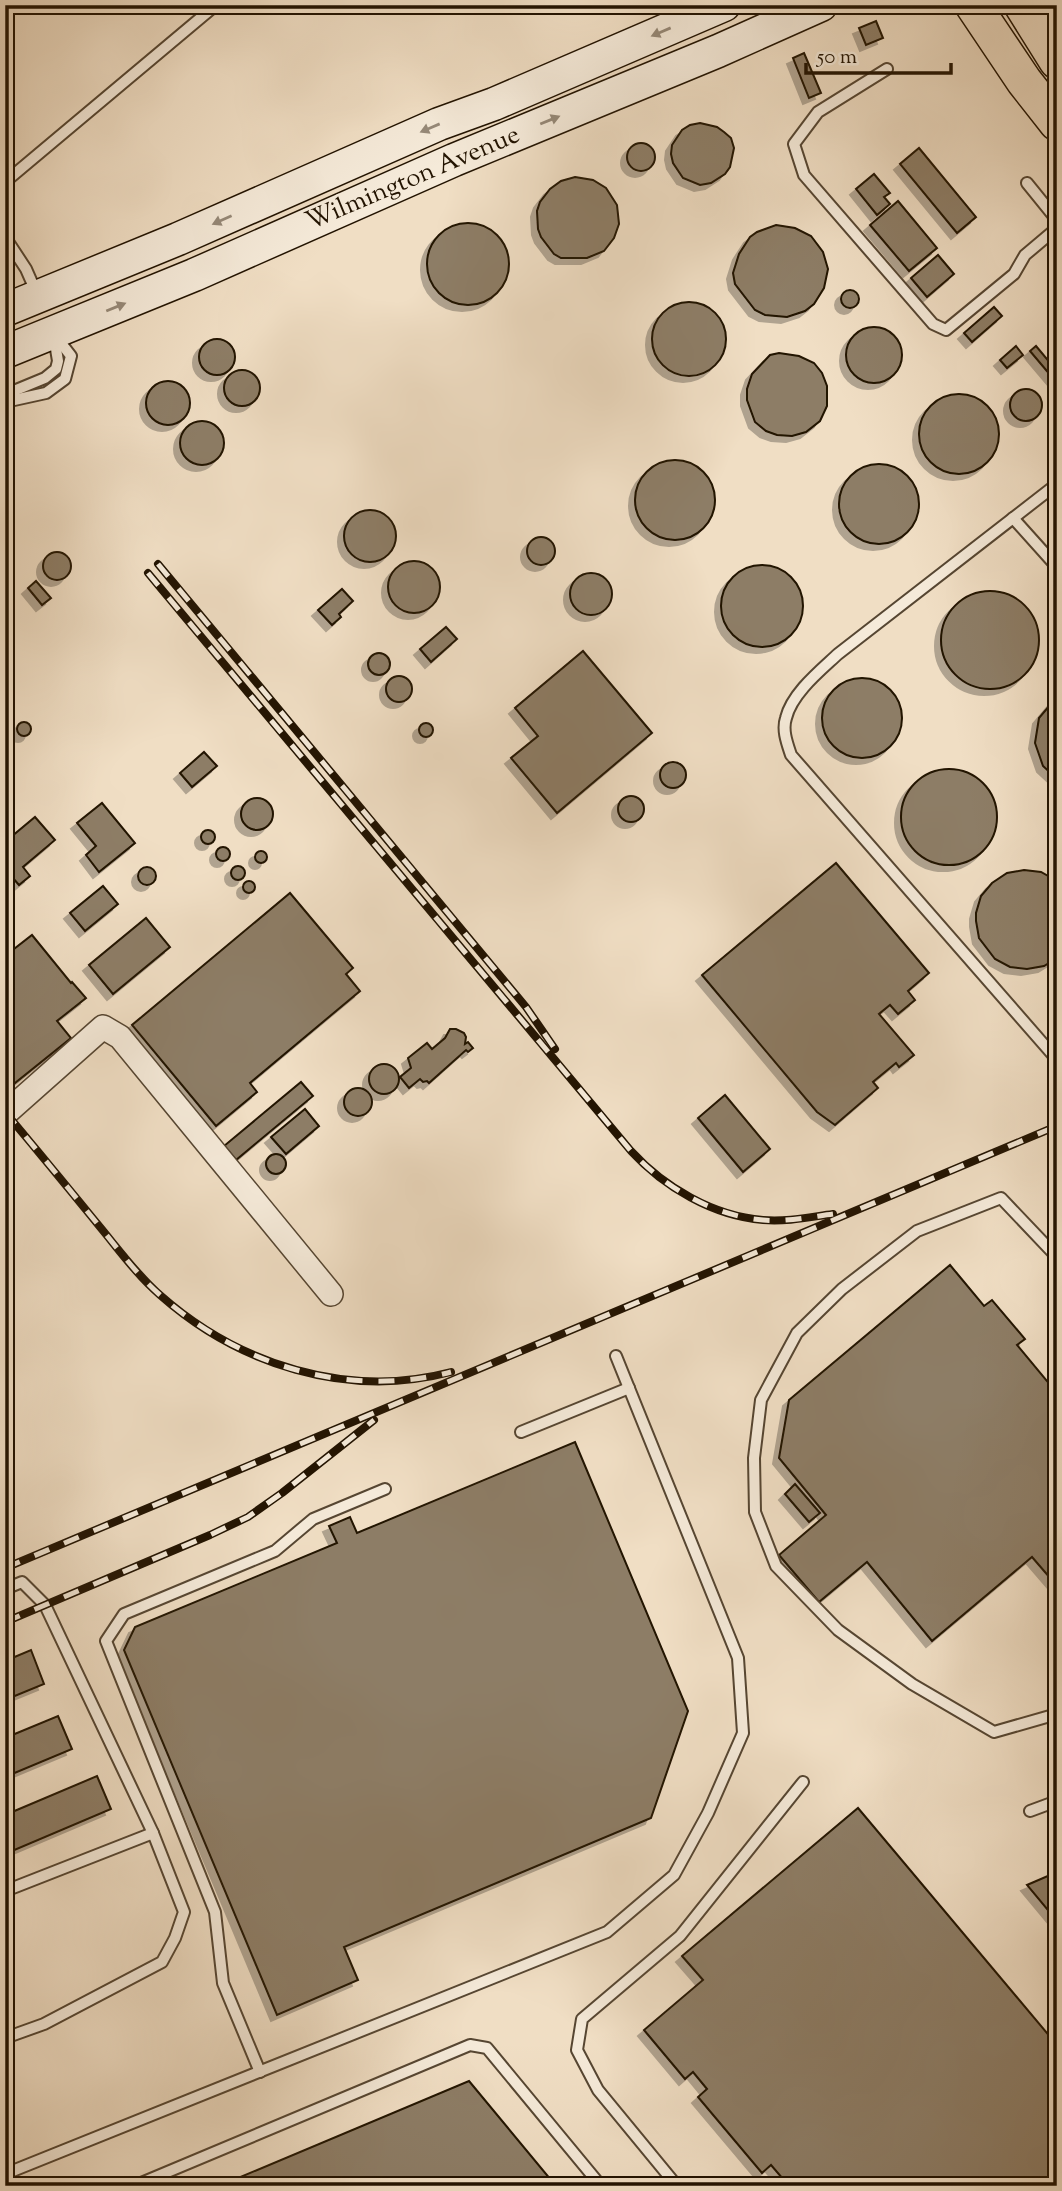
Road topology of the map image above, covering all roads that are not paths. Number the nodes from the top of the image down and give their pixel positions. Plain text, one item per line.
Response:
1 (216, 5) edge
2 (724, 5) edge
3 (821, 5) edge
4 (973, 5) edge
5 (1022, 5) edge
6 (1057, 61) edge
7 (887, 69) dead end
8 (1057, 122) edge
9 (5, 182) edge
10 (1027, 183) dead end
11 (1057, 220) edge
12 (1057, 228) edge
13 (5, 237) edge
14 (38, 296) junction
15 (5, 310) edge
16 (53, 332) junction
17 (5, 352) edge
18 (6, 401) edge
19 (1057, 484) edge
20 (1013, 518) junction
21 (1057, 567) edge
22 (1057, 1057) edge
23 (5, 1114) edge
24 (1057, 1257) edge
25 (331, 1294) dead end
26 (616, 1356) dead end
27 (629, 1388) junction
28 (522, 1432) dead end
29 (385, 1489) dead end
30 (5, 1589) edge
31 (1057, 1714) edge
32 (803, 1782) dead end
33 (1057, 1801) edge
34 (1030, 1811) dead end
35 (153, 1833) junction
36 (5, 1891) edge
37 (5, 2038) edge
38 (260, 2072) junction
39 (5, 2174) edge
40 (134, 2186) edge
41 (601, 2186) edge
42 (677, 2186) edge

1 - 9 lane
2 -> 14 main road, Wilmington Avenue
16 -> 3 main road, Wilmington Avenue
4 - 8 main road
5 - 6 main road
7 - 12 lane
10 - 11 lane
13 - 14 lane
14 - 15 main road, Wilmington Avenue
14 - 16 main road
16 - 17 main road, Wilmington Avenue
16 - 18 lane
19 - 20 lane
20 - 21 lane
20 - 22 lane
23 - 25 street
24 - 31 lane
26 - 27 lane
27 - 28 lane
27 - 38 lane
29 - 38 lane
30 - 35 lane
32 - 42 lane
33 - 34 lane
35 - 36 lane
35 - 37 lane
38 - 39 lane
40 - 41 lane

